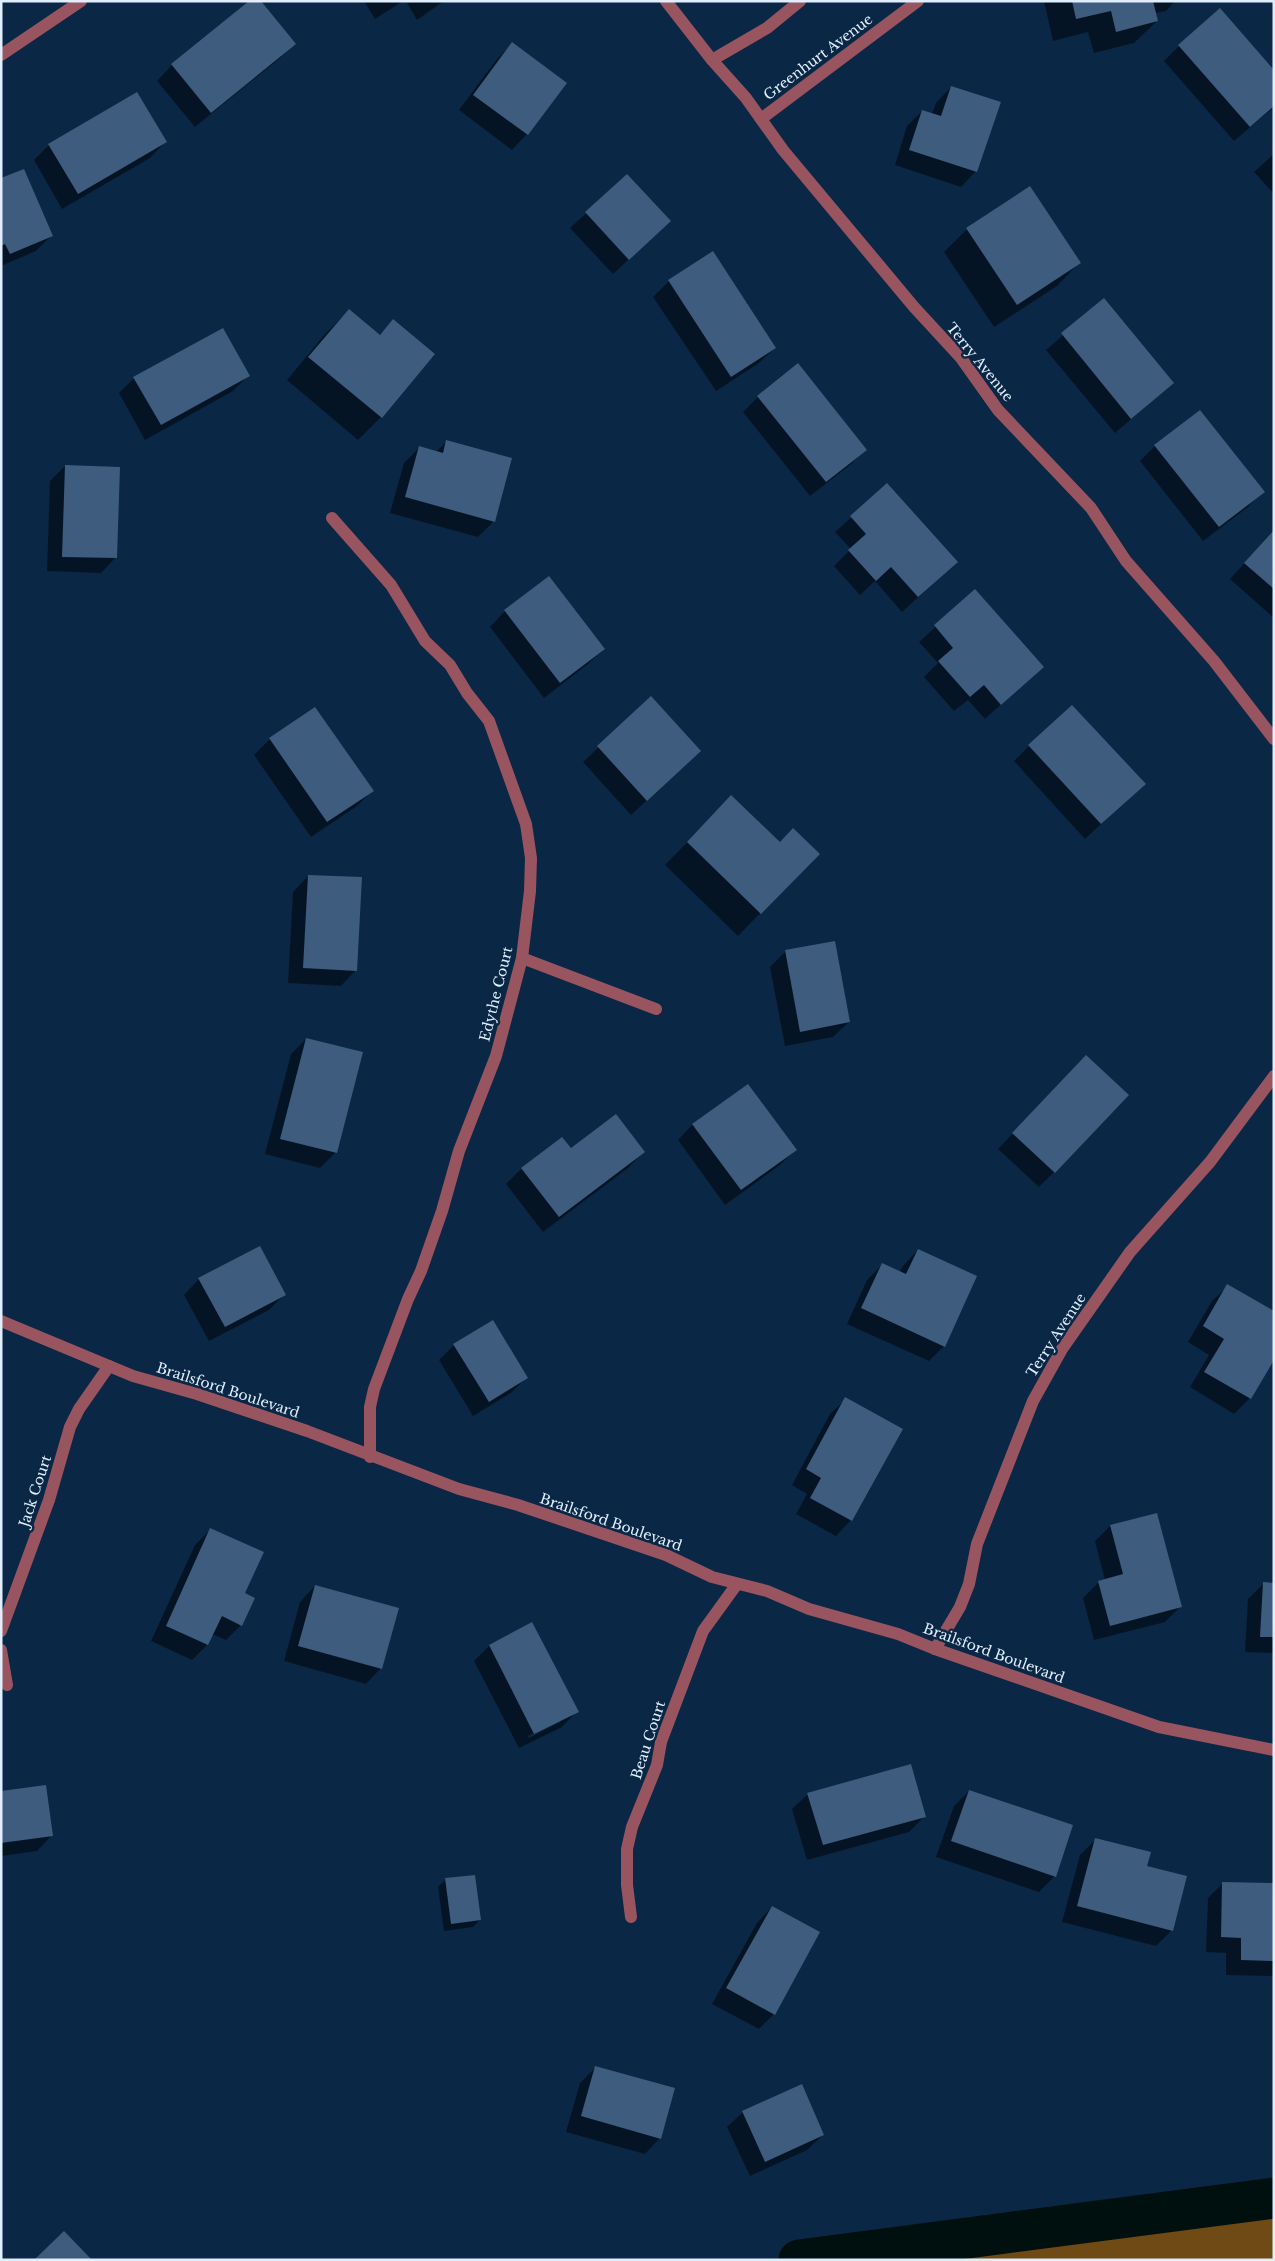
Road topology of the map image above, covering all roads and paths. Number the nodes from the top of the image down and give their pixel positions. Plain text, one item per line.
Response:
1 (81, 1) edge
2 (666, 1) edge
3 (800, 1) edge
4 (918, 1) edge
5 (1, 55) edge
6 (712, 60) junction
7 (761, 119) junction
8 (332, 518) dead end
9 (1274, 739) edge
10 (522, 958) junction
11 (656, 1009) dead end
12 (1274, 1076) edge
13 (1, 1321) edge
14 (109, 1366) junction
15 (370, 1457) junction
16 (737, 1584) junction
17 (1, 1631) edge
18 (935, 1649) junction
19 (1, 1650) edge
20 (7, 1685) dead end
21 (1274, 1750) edge
22 (631, 1917) dead end

1 - 5 street
2 - 6 street, Terry Avenue
3 - 6 street
4 - 7 street, Greenhurt Avenue
6 - 7 street, Terry Avenue
7 - 9 street, Terry Avenue
8 - 10 street, Edythe Court
10 - 11 street
10 - 15 street, Edythe Court
12 - 18 street, Terry Avenue
13 - 14 street, Brailsford Boulevard
14 - 15 street, Brailsford Boulevard
14 - 17 street, Jack Court
15 - 16 street, Brailsford Boulevard
16 - 18 street, Brailsford Boulevard
16 - 22 street, Beau Court
18 - 21 street, Brailsford Boulevard
19 - 20 street

